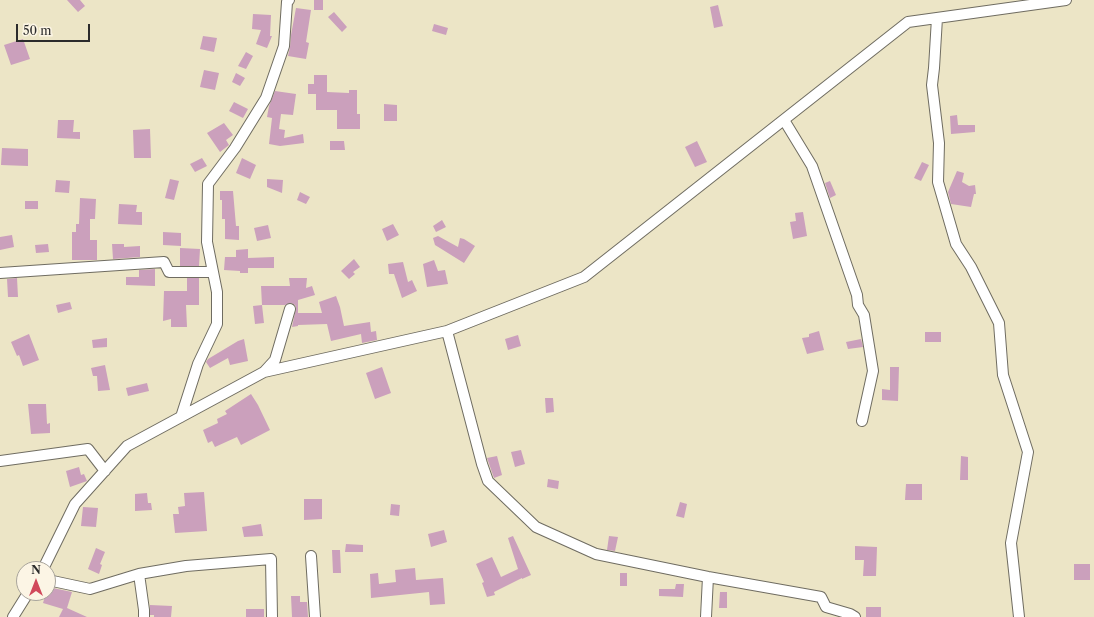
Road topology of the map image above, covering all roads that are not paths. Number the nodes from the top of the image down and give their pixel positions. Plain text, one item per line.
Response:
1 (1066, 0) edge
2 (287, 1) edge
3 (937, 18) junction
4 (784, 120) junction
5 (0, 272) edge
6 (212, 272) junction
7 (290, 310) dead end
8 (447, 331) junction
9 (264, 372) junction
10 (181, 417) junction
11 (862, 421) dead end
12 (0, 461) edge
13 (105, 471) junction
14 (311, 556) dead end
15 (47, 561) edge
16 (139, 574) junction
17 (708, 577) junction
18 (56, 582) edge
19 (23, 601) edge
20 (13, 617) edge
21 (144, 617) edge
22 (272, 617) edge
23 (314, 617) edge
24 (706, 617) edge
25 (855, 617) edge
26 (1019, 617) edge

1 - 3 street
2 - 6 street
3 - 4 street
3 - 26 street
4 - 8 street
4 - 11 street
5 - 6 street
6 - 10 street
7 - 9 street
8 - 9 street
8 - 17 street
9 - 10 street
10 - 13 street
12 - 13 street
13 - 15 street
14 - 23 street
16 - 18 street
16 - 21 street
16 - 22 street
17 - 24 street
17 - 25 street
19 - 20 street

